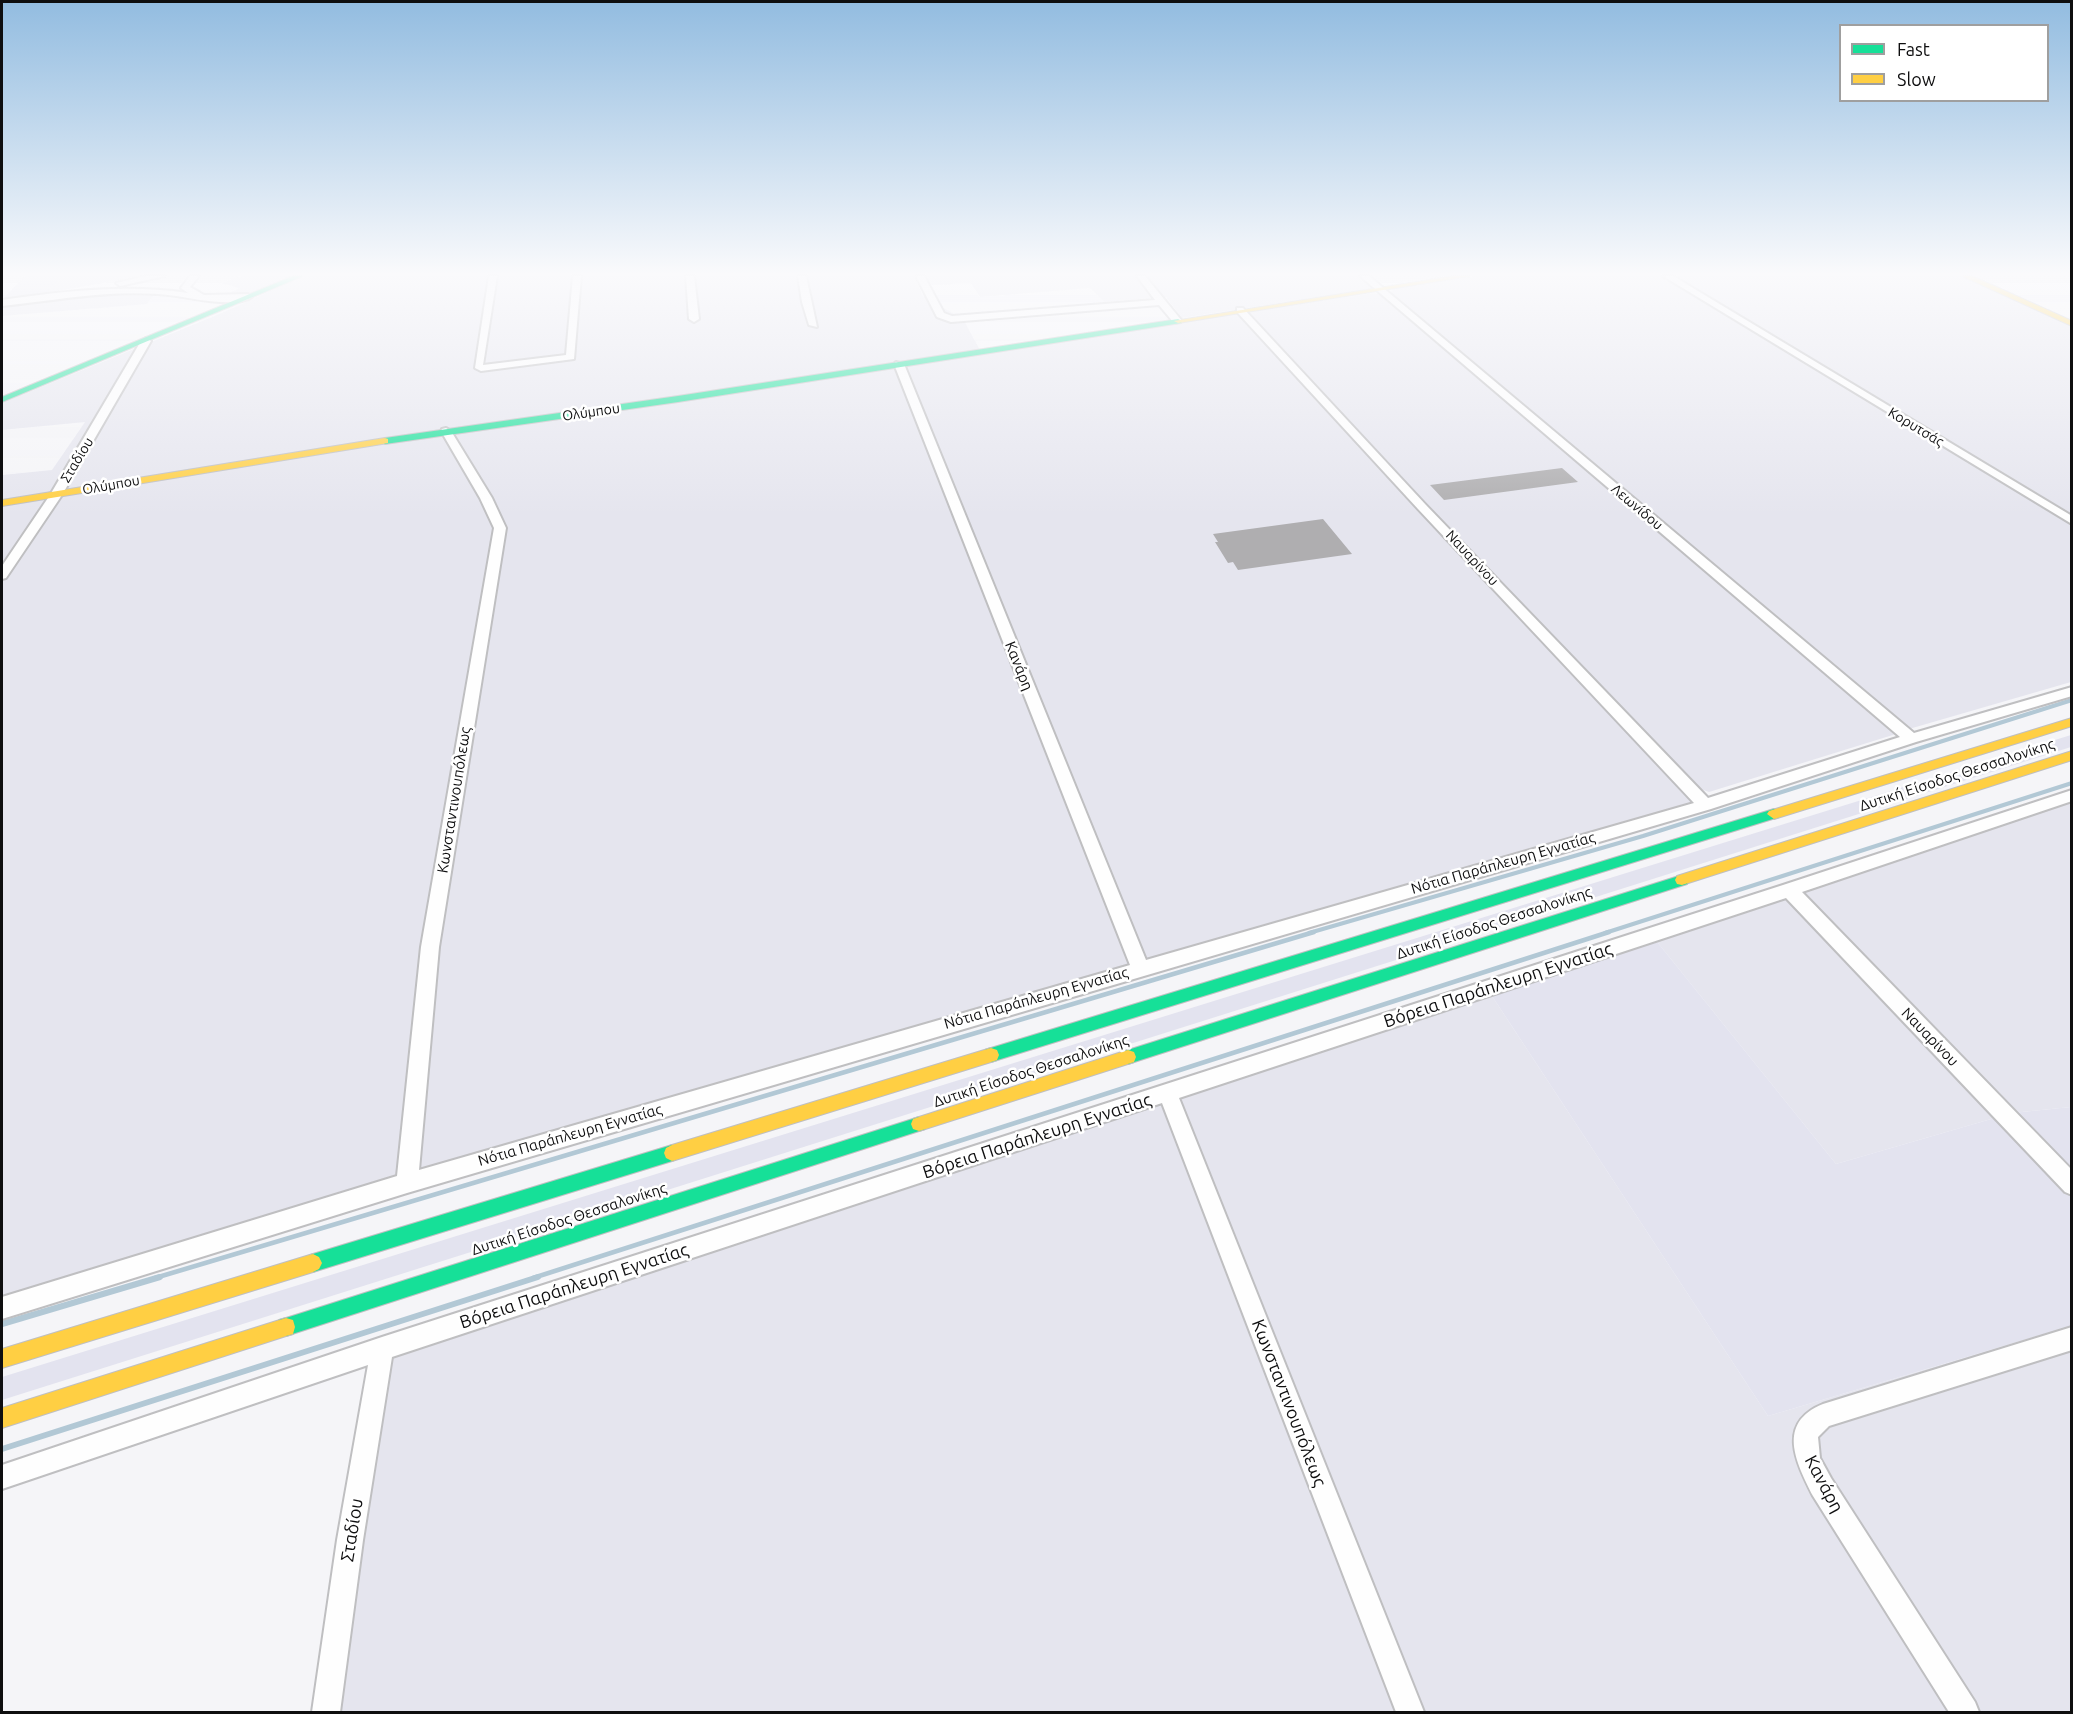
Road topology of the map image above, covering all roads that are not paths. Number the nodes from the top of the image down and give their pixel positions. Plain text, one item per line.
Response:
1 (108, 356) edge
2 (137, 356) edge
3 (480, 356) edge
4 (572, 356) edge
5 (945, 356) edge
6 (1282, 356) edge
7 (1458, 356) edge
8 (1799, 356) edge
9 (899, 363) junction
10 (2, 400) edge
11 (446, 431) junction
12 (56, 495) junction
13 (2, 503) edge
14 (2072, 521) edge
15 (2, 575) edge
16 (2072, 691) edge
17 (2072, 722) edge
18 (1911, 739) junction
19 (2072, 755) edge
20 (2072, 795) edge
21 (1705, 805) junction
22 (1789, 890) junction
23 (1140, 968) junction
24 (1168, 1094) junction
25 (407, 1183) junction
26 (2072, 1185) edge
27 (2, 1308) edge
28 (2072, 1338) edge
29 (382, 1349) junction
30 (2, 1359) edge
31 (2, 1418) edge
32 (2, 1477) edge
33 (326, 1713) edge
34 (1410, 1713) edge
35 (1965, 1713) edge

1 - 10 main road
2 - 12 street, Σταδίου
3 - 4 street
5 - 9 main road, Ολύμπου
6 - 21 street, Ναυαρίνου
7 - 18 street, Λεωνίδου
8 - 14 street, Κορυτσάς
9 - 11 main road, Ολύμπου
9 - 23 street, Κανάρη
11 - 12 main road, Ολύμπου
11 - 25 street, Κωνσταντινουπόλεως
12 - 13 main road, Ολύμπου
12 - 15 street, Σταδίου
16 - 18 street, Νότια Παράπλευρη Εγνατίας
17 - 30 main road, Δυτική Είσοδος Θεσσαλονίκης
18 - 21 street, Νότια Παράπλευρη Εγνατίας
19 - 31 main road, Δυτική Είσοδος Θεσσαλονίκης
20 - 22 street, Βόρεια Παράπλευρη Εγνατίας
21 - 23 street, Νότια Παράπλευρη Εγνατίας
22 - 24 street, Βόρεια Παράπλευρη Εγνατίας
22 - 26 street, Ναυαρίνου
23 - 25 street, Νότια Παράπλευρη Εγνατίας
24 - 29 street, Βόρεια Παράπλευρη Εγνατίας
24 - 34 street, Κωνσταντινουπόλεως
25 - 27 street, Νότια Παράπλευρη Εγνατίας
28 - 35 street, Κανάρη
29 - 32 street, Βόρεια Παράπλευρη Εγνατίας
29 - 33 street, Σταδίου

